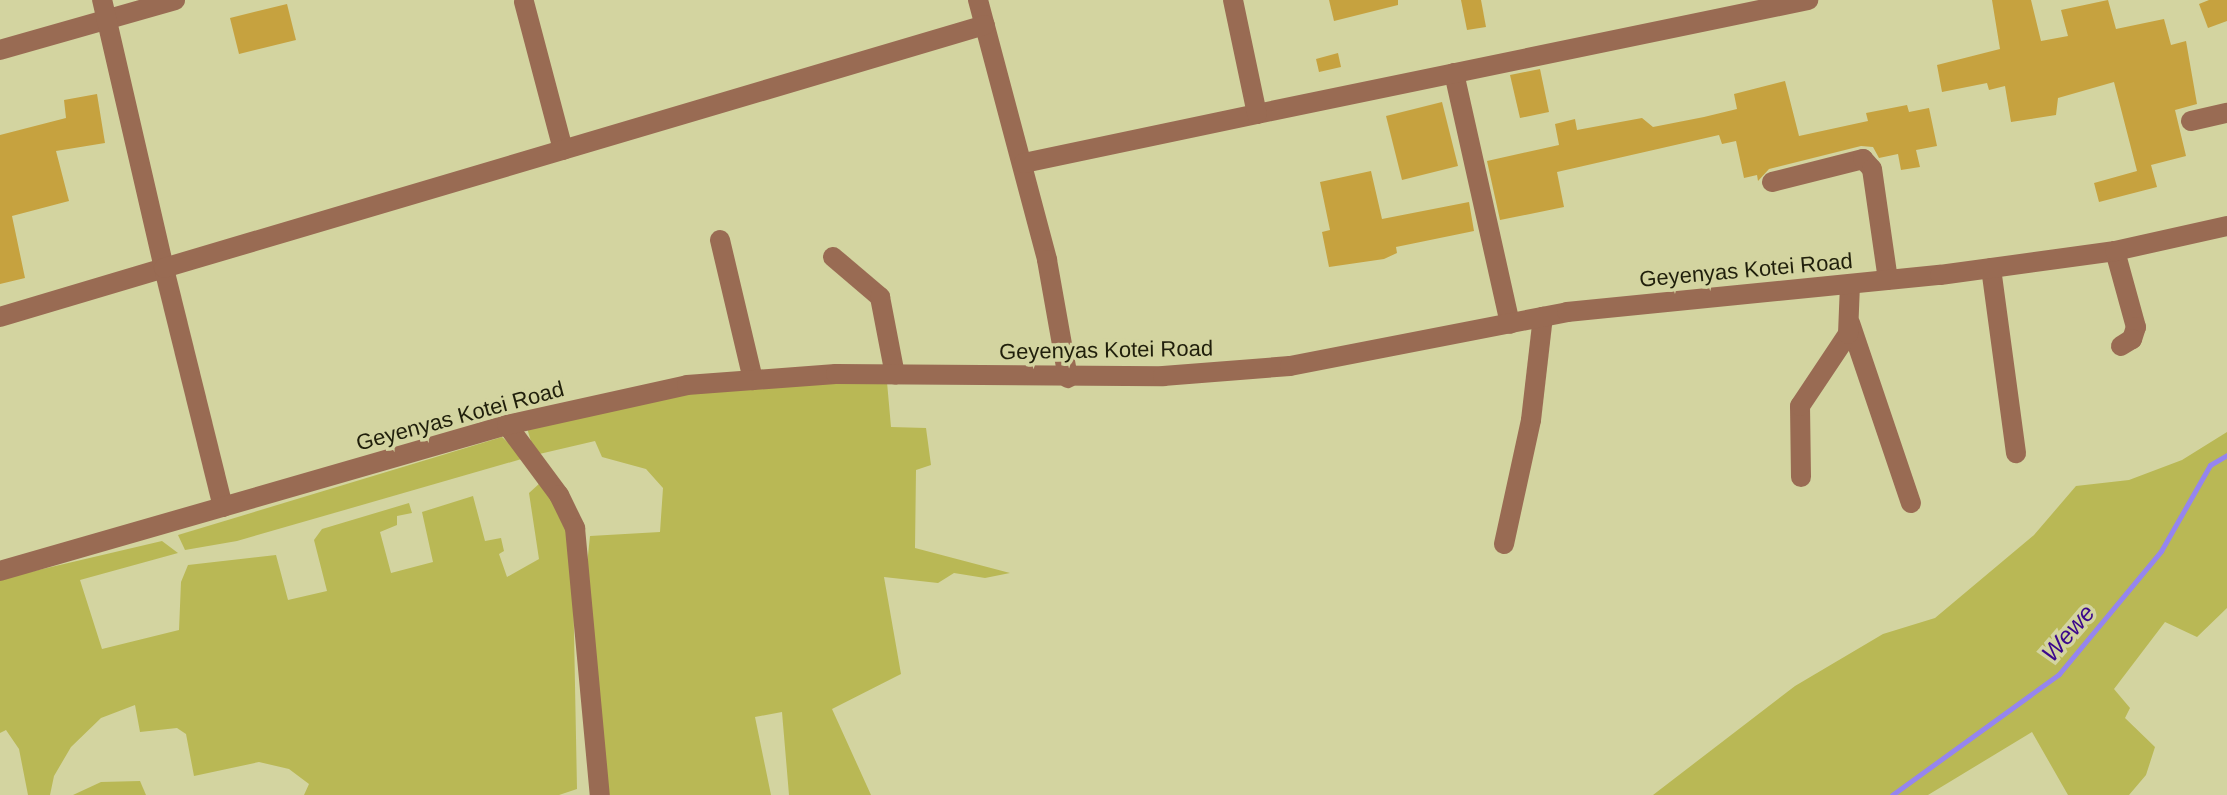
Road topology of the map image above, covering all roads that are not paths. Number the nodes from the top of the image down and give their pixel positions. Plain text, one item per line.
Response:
1 (175, 0) edge
2 (978, 0) edge
3 (1233, 0) edge
4 (1808, 0) edge
5 (524, 2) dead end
6 (104, 10) edge
7 (985, 25) junction
8 (0, 50) edge
9 (1454, 73) junction
10 (2227, 113) edge
11 (1257, 114) junction
12 (2191, 121) dead end
13 (563, 150) junction
14 (1024, 163) junction
15 (1772, 182) dead end
16 (2227, 226) edge
17 (720, 240) dead end
18 (2115, 251) junction
19 (833, 257) dead end
20 (164, 268) junction
21 (1991, 268) junction
22 (1888, 280) junction
23 (1850, 285) junction
24 (0, 317) edge
25 (1543, 317) junction
26 (1850, 323) junction
27 (1510, 324) junction
28 (2121, 346) dead end
29 (895, 375) junction
30 (1068, 378) junction
31 (753, 380) junction
32 (507, 425) junction
33 (2016, 453) dead end
34 (1801, 477) dead end
35 (1911, 503) dead end
36 (223, 507) junction
37 (1504, 544) dead end
38 (0, 571) edge
39 (600, 795) edge

1 - 6 street
2 - 7 street
3 - 11 street
4 - 9 street
5 - 13 street
6 - 8 street
6 - 20 street
7 - 13 street
7 - 14 street
9 - 11 street
9 - 27 street
10 - 12 street
11 - 14 street
13 - 20 street
14 - 30 street
15 - 22 street
16 - 18 street, Geyenyas Kotei Road
17 - 31 street
18 - 21 street, Geyenyas Kotei Road
18 - 28 street
19 - 29 street
20 - 24 street
20 - 36 street
21 - 22 street, Geyenyas Kotei Road
21 - 33 street
22 - 23 street, Geyenyas Kotei Road
23 - 25 street, Geyenyas Kotei Road
23 - 26 street
25 - 27 street, Geyenyas Kotei Road
25 - 37 street
26 - 34 street
26 - 35 street
27 - 30 street, Geyenyas Kotei Road
29 - 30 street, Geyenyas Kotei Road
29 - 31 street, Geyenyas Kotei Road
31 - 32 street, Geyenyas Kotei Road
32 - 36 street, Geyenyas Kotei Road
32 - 39 street
36 - 38 street, Geyenyas Kotei Road

